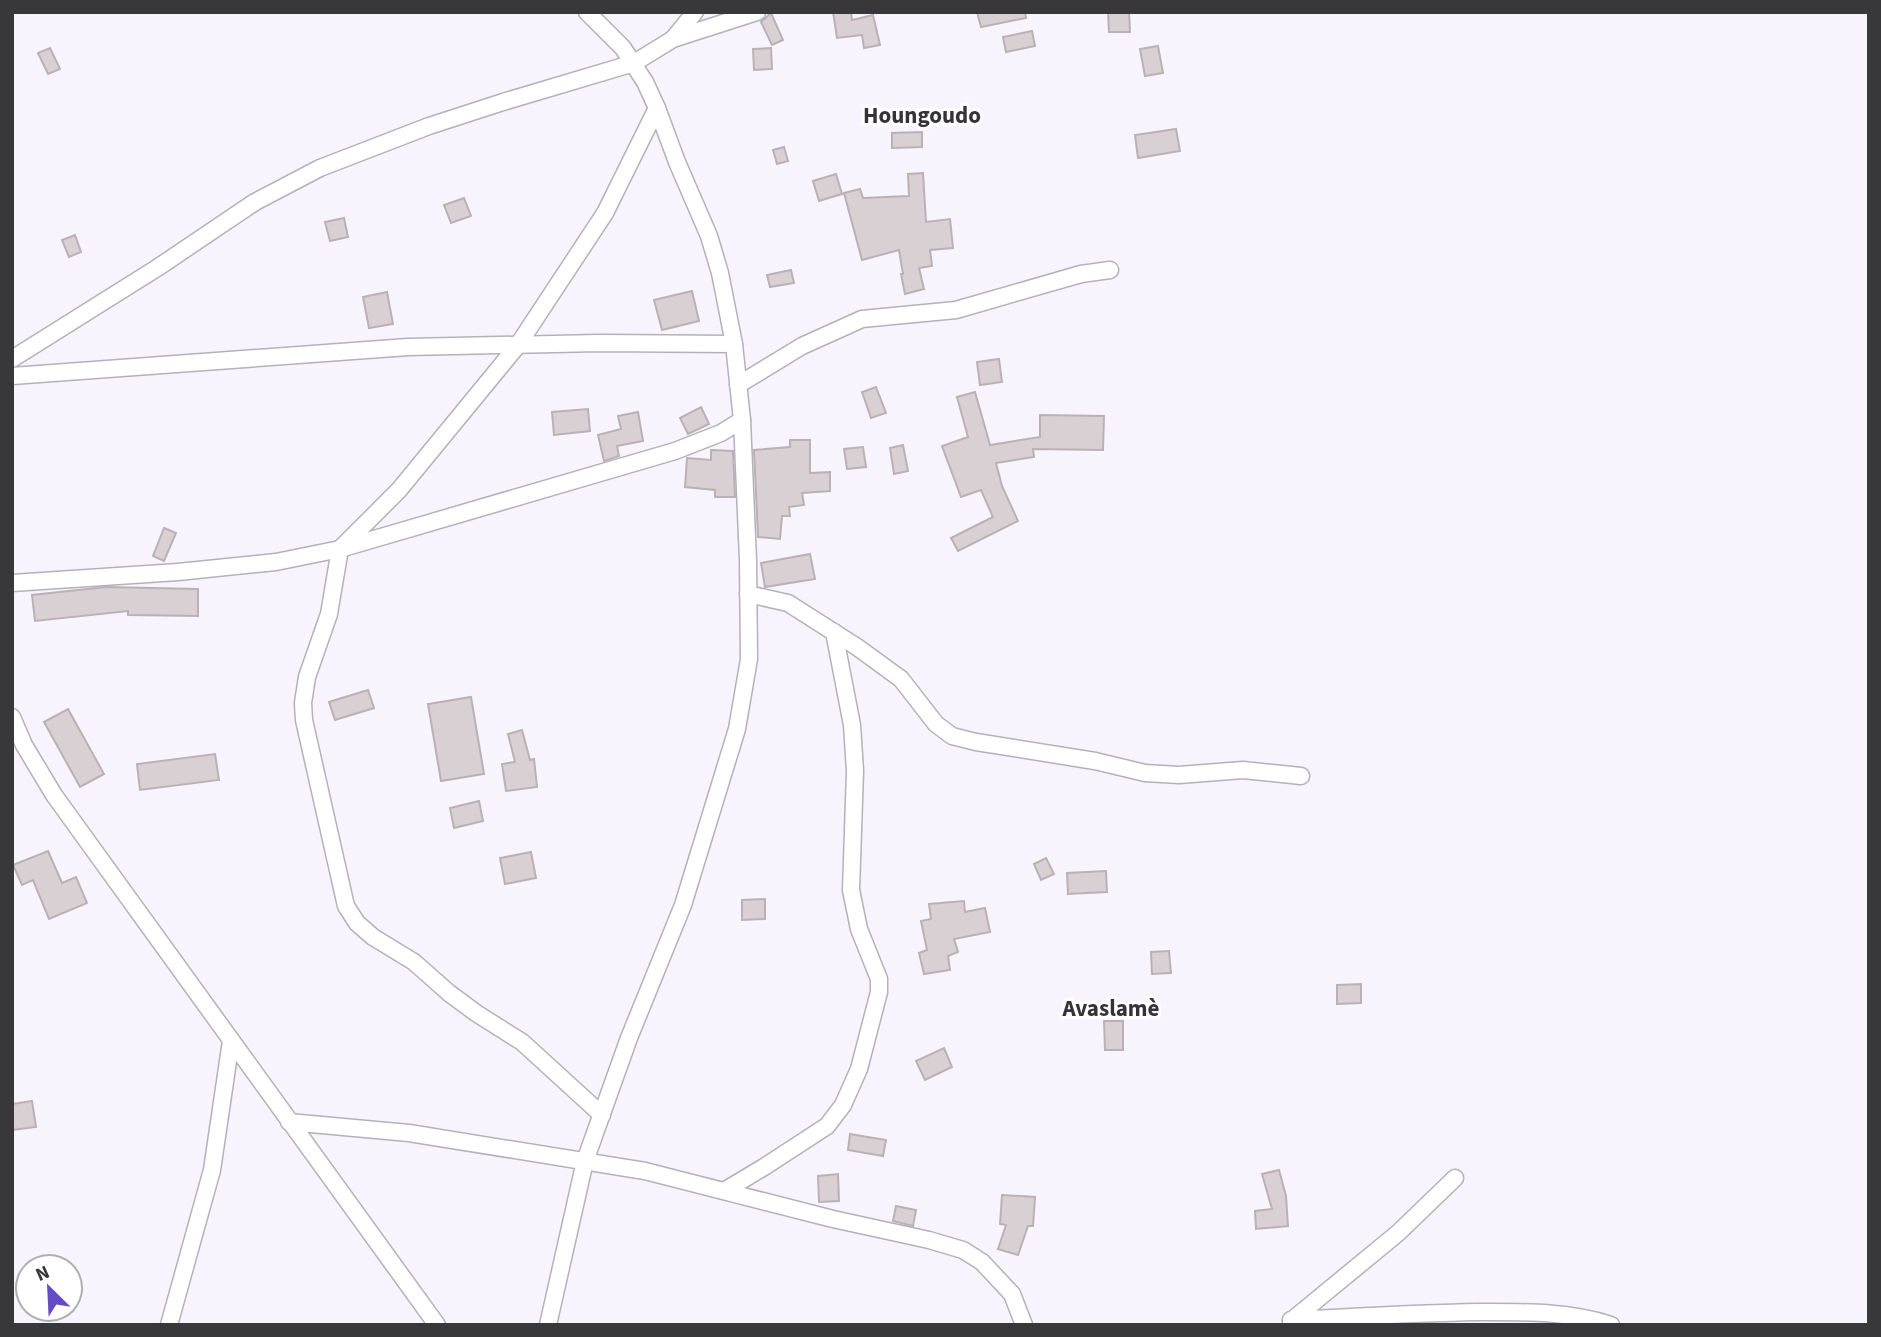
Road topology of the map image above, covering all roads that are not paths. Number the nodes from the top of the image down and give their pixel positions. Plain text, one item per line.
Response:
1 (587, 12) edge
2 (695, 12) edge
3 (757, 12) edge
4 (673, 39) junction
5 (634, 63) junction
6 (657, 108) junction
7 (1110, 270) dead end
8 (734, 344) junction
9 (518, 345) junction
10 (12, 359) edge
11 (12, 376) edge
12 (738, 385) junction
13 (742, 420) junction
14 (340, 548) junction
15 (12, 583) edge
16 (748, 594) junction
17 (834, 632) junction
18 (12, 717) edge
19 (1301, 776) dead end
20 (231, 1041) junction
21 (602, 1115) junction
22 (289, 1122) junction
23 (585, 1161) junction
24 (1455, 1178) dead end
25 (723, 1191) junction
26 (1290, 1322) edge
27 (169, 1325) edge
28 (437, 1325) edge
29 (548, 1325) edge
30 (1024, 1325) edge
31 (1611, 1325) edge

1 - 5 street
2 - 4 street
3 - 4 street
4 - 5 street
5 - 6 street
5 - 10 street
6 - 8 street
6 - 9 street
7 - 12 street
8 - 9 street
8 - 12 street
9 - 11 street
9 - 14 street
12 - 13 street
13 - 14 street
13 - 16 street
14 - 15 street
14 - 21 street
16 - 17 street
16 - 21 street
17 - 19 street
17 - 25 street
18 - 20 street
20 - 22 street
20 - 27 street
21 - 23 street
22 - 23 street
22 - 28 street
23 - 25 street
23 - 29 street
24 - 26 street
25 - 30 street
26 - 31 street

